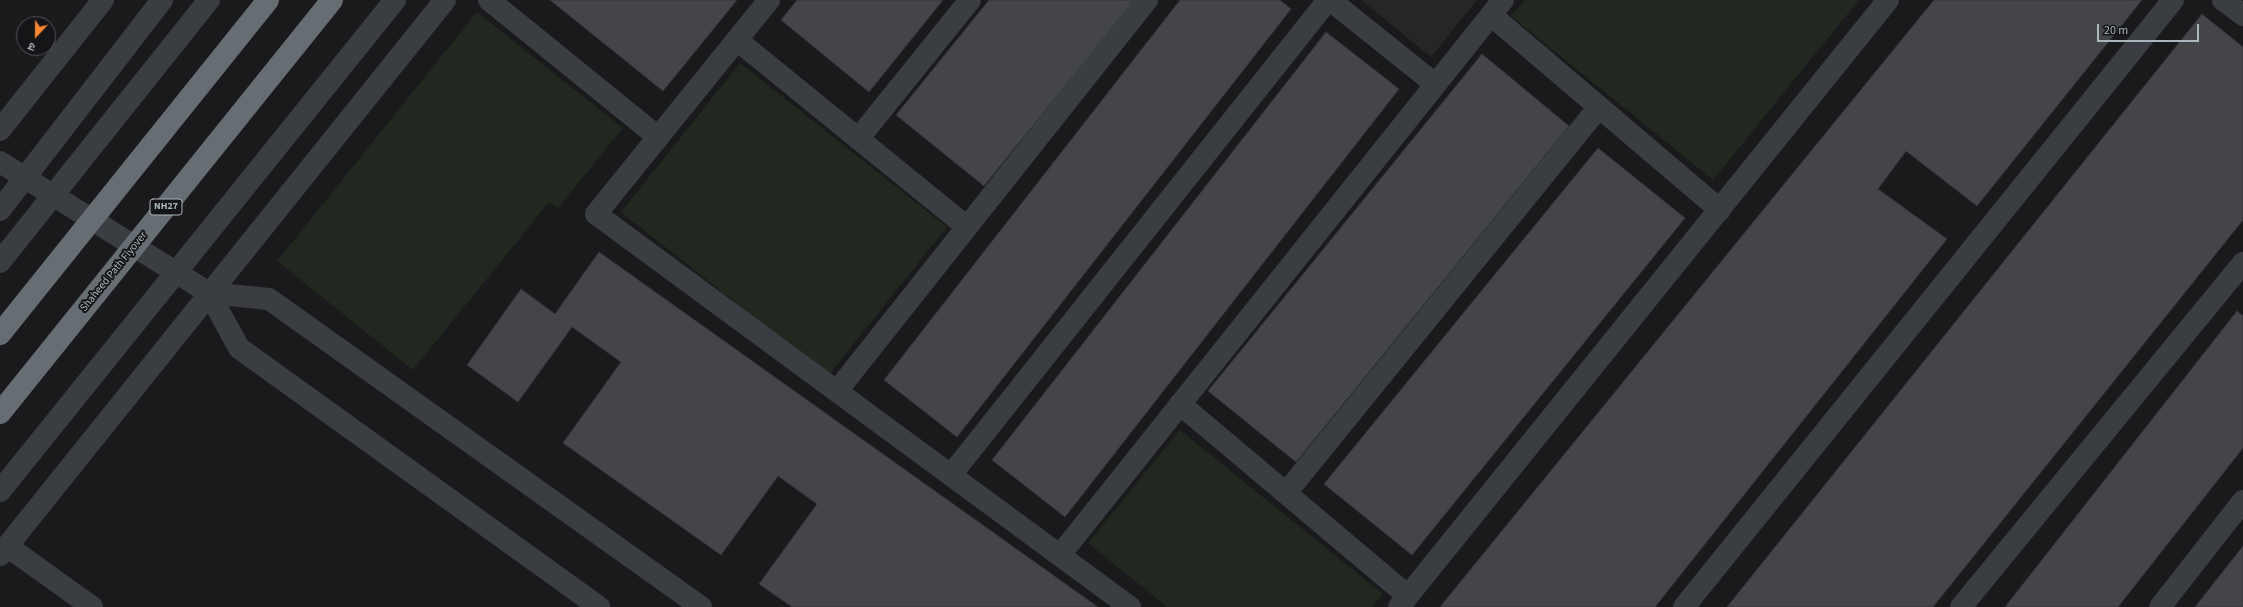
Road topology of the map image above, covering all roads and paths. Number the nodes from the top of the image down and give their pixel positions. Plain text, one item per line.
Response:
1 (103, 0) edge
2 (162, 0) edge
3 (209, 0) edge
4 (268, 0) edge
5 (332, 0) edge
6 (395, 0) edge
7 (445, 0) edge
8 (489, 0) edge
9 (769, 0) edge
10 (970, 0) edge
11 (1147, 0) edge
12 (1329, 0) edge
13 (1888, 0) edge
14 (2173, 0) edge
15 (2223, 0) edge
16 (1497, 7) edge
17 (2243, 16) edge
18 (737, 40) junction
19 (1435, 84) junction
20 (1599, 107) junction
21 (0, 130) edge
22 (658, 137) junction
23 (858, 139) junction
24 (0, 162) edge
25 (25, 178) junction
26 (0, 210) edge
27 (1720, 210) junction
28 (967, 227) junction
29 (0, 262) edge
30 (2241, 269) edge
31 (209, 293) junction
32 (0, 334) edge
33 (837, 391) junction
34 (1180, 404) junction
35 (0, 414) edge
36 (951, 475) junction
37 (0, 491) edge
38 (1286, 493) junction
39 (2243, 501) edge
40 (4, 550) edge
41 (1060, 555) junction
42 (1403, 602) edge
43 (92, 607) edge
44 (599, 607) edge
45 (701, 607) edge
46 (1130, 607) edge
47 (1684, 607) edge
48 (1962, 607) edge
49 (2160, 607) edge

1 - 21 street
2 - 25 street
3 - 29 street, bridge
4 - 32 highway, bridge
5 - 35 highway, Shaheed Path Flyover / NH27, bridge
6 - 37 street, bridge
7 - 31 street
8 - 22 street
9 - 18 street
10 - 23 street
11 - 28 street
12 - 19 street
12 - 36 street
13 - 27 street
14 - 47 street
15 - 17 street
16 - 19 street
16 - 20 street
18 - 22 street
18 - 23 street
19 - 34 street
20 - 27 street
20 - 38 street
22 - 33 street
23 - 28 street
24 - 25 street
25 - 26 street
25 - 31 street
27 - 42 street
28 - 33 street
30 - 48 street
31 - 40 street
31 - 44 street
31 - 45 street
33 - 36 street
34 - 38 street
34 - 41 street
36 - 41 street
38 - 42 street
39 - 49 street
40 - 43 street
41 - 46 street

